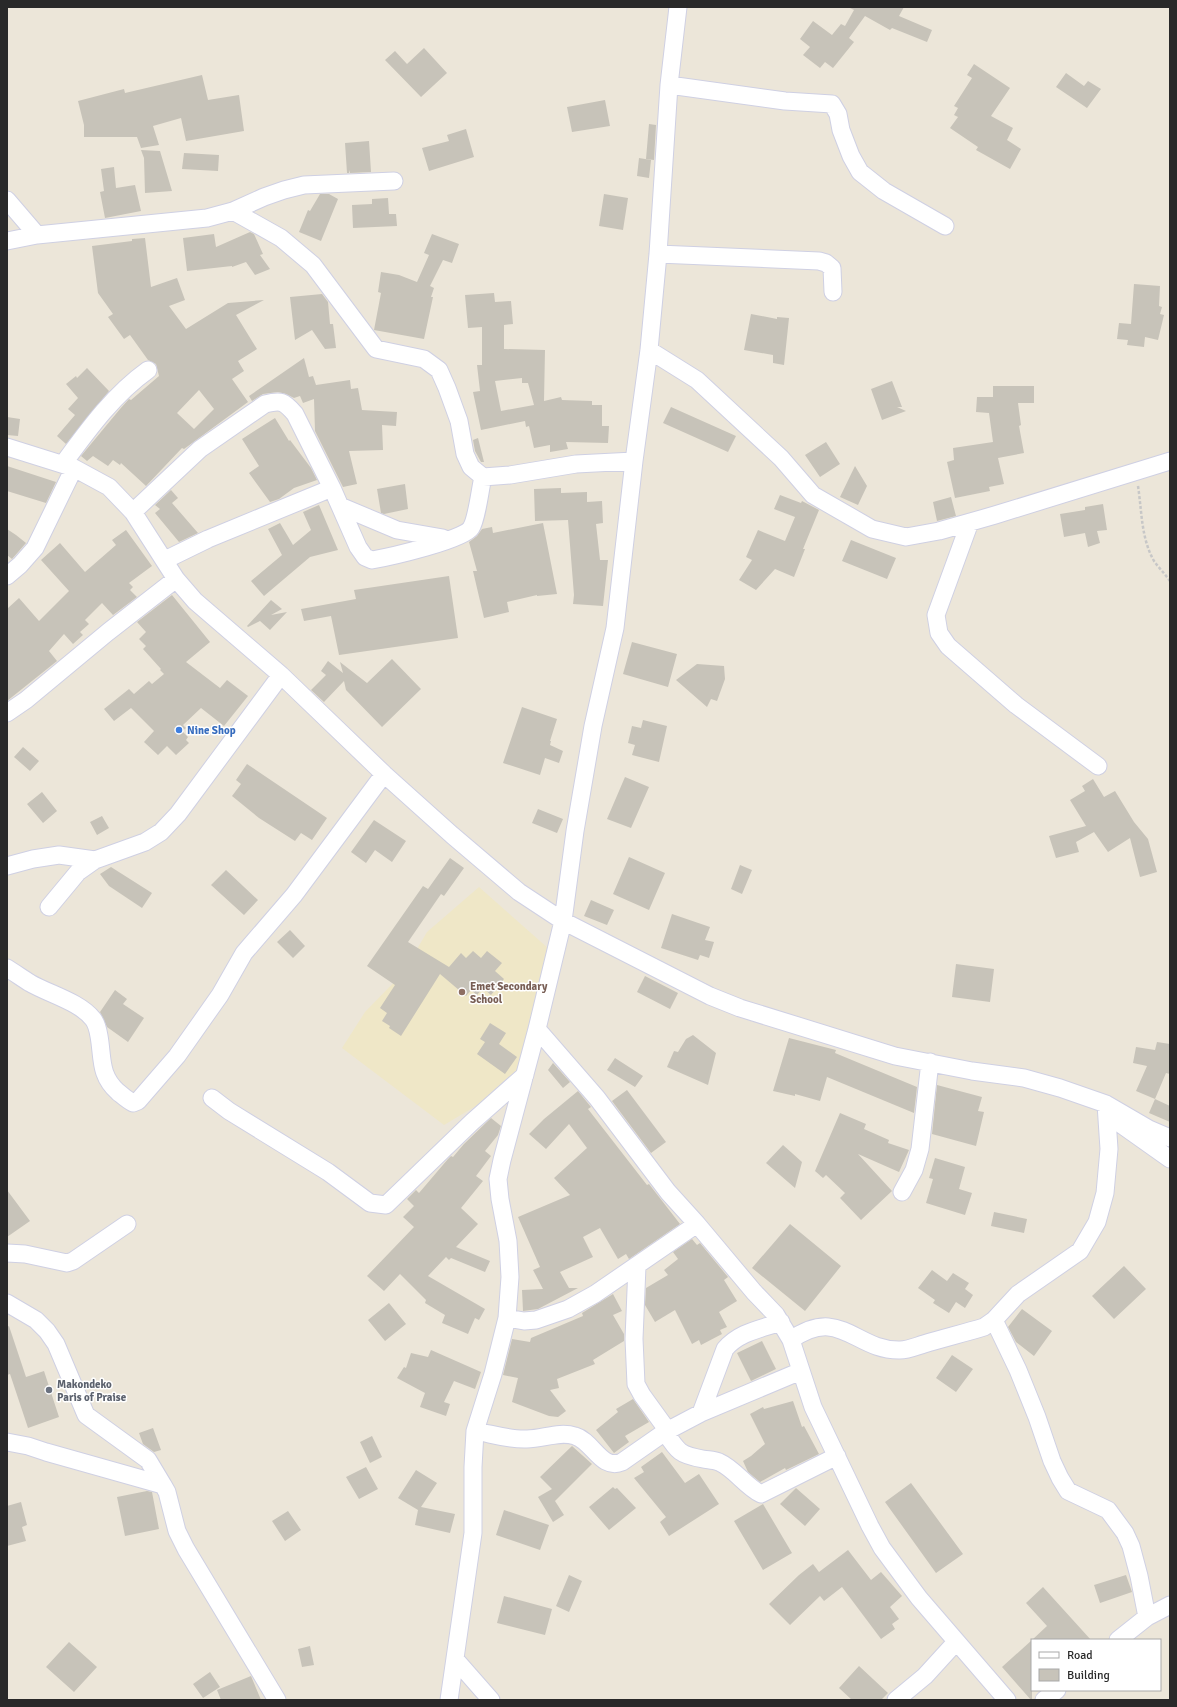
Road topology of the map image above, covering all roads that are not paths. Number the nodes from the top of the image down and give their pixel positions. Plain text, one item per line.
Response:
1 (678, 7) edge
2 (670, 85) junction
3 (394, 181) dead end
4 (7, 200) edge
5 (233, 211) junction
6 (945, 226) dead end
7 (37, 235) junction
8 (7, 241) edge
9 (658, 254) junction
10 (833, 292) dead end
11 (649, 350) junction
12 (148, 370) dead end
13 (7, 447) edge
14 (634, 460) junction
15 (1170, 461) edge
16 (68, 466) junction
17 (483, 477) junction
18 (332, 488) junction
19 (340, 506) junction
20 (133, 512) junction
21 (970, 522) junction
22 (451, 540) junction
23 (165, 560) junction
24 (7, 576) edge
25 (176, 579) junction
26 (281, 675) junction
27 (7, 713) edge
28 (1098, 766) dead end
29 (384, 774) junction
30 (95, 860) junction
31 (7, 866) edge
32 (49, 906) dead end
33 (563, 921) junction
34 (7, 968) edge
35 (537, 1029) junction
36 (930, 1062) junction
37 (525, 1075) junction
38 (212, 1098) dead end
39 (1107, 1109) junction
40 (1170, 1138) edge
41 (1170, 1159) edge
42 (902, 1192) dead end
43 (127, 1224) dead end
44 (697, 1224) junction
45 (7, 1253) edge
46 (637, 1266) junction
47 (7, 1304) edge
48 (507, 1318) junction
49 (994, 1320) junction
50 (781, 1322) junction
51 (791, 1340) junction
52 (802, 1371) junction
53 (701, 1413) junction
54 (475, 1431) junction
55 (666, 1432) junction
56 (7, 1442) edge
57 (837, 1456) junction
58 (163, 1485) junction
59 (1170, 1605) edge
60 (1147, 1617) junction
61 (1119, 1639) edge
62 (956, 1642) junction
63 (455, 1659) junction
64 (1056, 1691) edge
65 (277, 1700) edge
66 (449, 1700) edge
67 (491, 1700) edge
68 (896, 1700) edge
69 (1007, 1700) edge
70 (1044, 1700) edge

1 - 2 street
2 - 6 street
2 - 9 street
3 - 5 street
4 - 7 street
5 - 7 street
5 - 17 street
7 - 8 street
9 - 10 street
9 - 11 street
11 - 14 street
11 - 21 street
12 - 16 street
13 - 16 street
14 - 17 street
14 - 33 street
15 - 21 street
16 - 20 street
16 - 24 street
17 - 22 street
18 - 19 street
18 - 20 street
18 - 23 street
19 - 22 street
19 - 22 street
20 - 23 street
21 - 28 street
23 - 25 street
25 - 26 street
25 - 27 street
26 - 29 street
26 - 30 street
29 - 33 street
29 - 34 street
30 - 31 street
30 - 32 street
33 - 35 street
33 - 36 street
35 - 37 street
35 - 44 street
36 - 39 street
36 - 42 street
37 - 38 street
37 - 48 street
39 - 40 street
39 - 41 street
39 - 49 street
43 - 45 street
44 - 46 street
44 - 50 street
46 - 48 street
46 - 55 street
47 - 58 street
48 - 54 street
49 - 51 street
49 - 60 street
50 - 51 street
50 - 53 street
51 - 52 street
52 - 53 street
52 - 57 street
53 - 55 street
54 - 55 street
54 - 63 street
55 - 57 street
56 - 58 street
57 - 62 street
58 - 65 street
59 - 60 street
60 - 61 street
62 - 68 street
62 - 69 street
63 - 66 street
63 - 67 street
64 - 70 street

